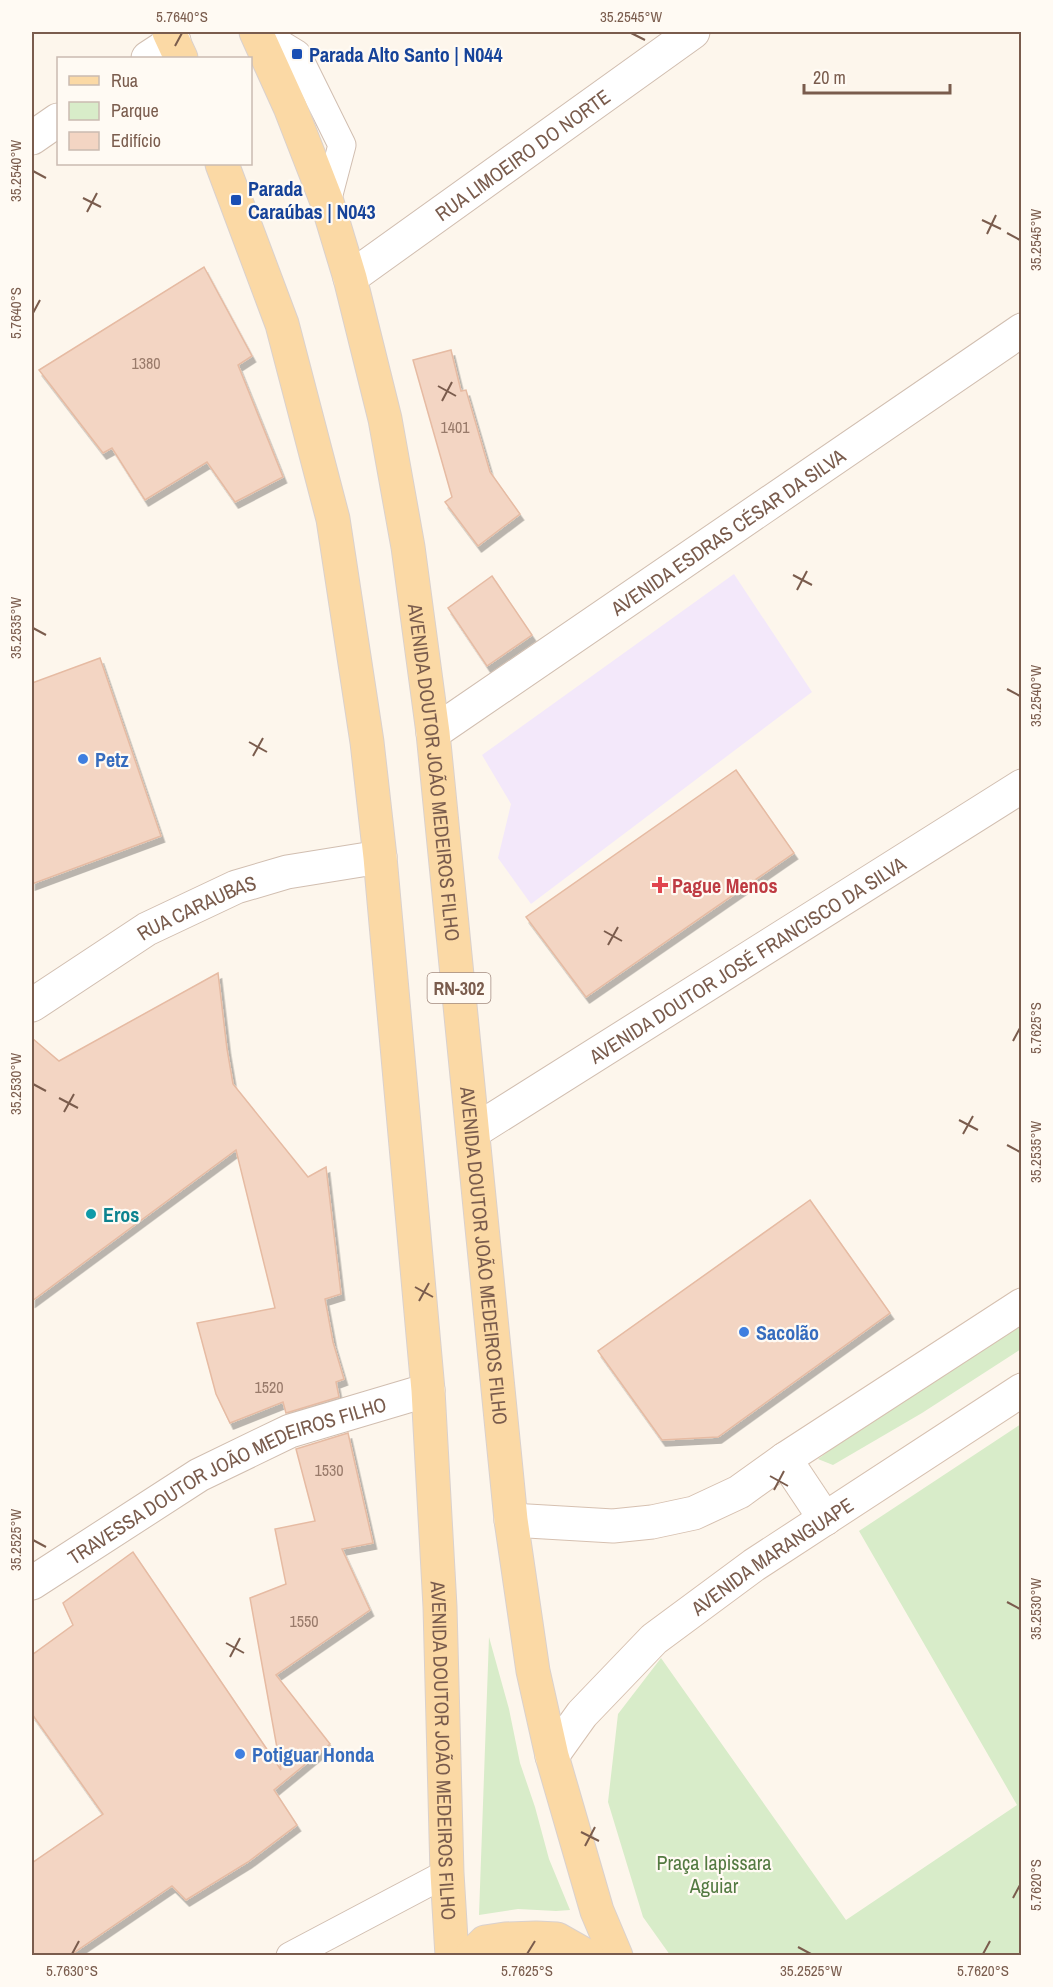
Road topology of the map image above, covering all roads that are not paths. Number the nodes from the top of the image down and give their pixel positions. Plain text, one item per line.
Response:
1 (256, 32) edge
2 (261, 32) edge
3 (693, 32) edge
4 (57, 121) edge
5 (32, 138) edge
6 (222, 165) edge
7 (327, 202) junction
8 (350, 278) junction
9 (1022, 330) edge
10 (433, 733) junction
11 (1022, 786) edge
12 (380, 857) junction
13 (32, 1005) edge
14 (473, 1132) junction
15 (1022, 1305) edge
16 (428, 1390) junction
17 (1022, 1390) edge
18 (785, 1459) junction
19 (825, 1519) junction
20 (511, 1520) junction
21 (32, 1583) edge
22 (552, 1756) junction
23 (447, 1873) junction
24 (290, 1956) edge
25 (452, 1956) edge
26 (471, 1956) edge
27 (587, 1956) edge
28 (616, 1956) edge

1 - 7 main road, AVENIDA DOUTOR JOÃO MEDEIROS FILHO / RN-302
2 - 7 lane
3 - 8 street, RUA LIMOEIRO DO NORTE
4 - 5 street
6 - 12 main road, AVENIDA DOUTOR JOÃO MEDEIROS FILHO
7 - 8 main road, AVENIDA DOUTOR JOÃO MEDEIROS FILHO / RN-302
8 - 10 main road, AVENIDA DOUTOR JOÃO MEDEIROS FILHO / RN-302
9 - 10 street, AVENIDA ESDRAS CÉSAR DA SILVA
10 - 14 main road, AVENIDA DOUTOR JOÃO MEDEIROS FILHO / RN-302
11 - 14 street, AVENIDA DOUTOR JOSÉ FRANCISCO DA SILVA
12 - 13 street, RUA CARAUBAS
12 - 16 main road, AVENIDA DOUTOR JOÃO MEDEIROS FILHO
14 - 20 main road, AVENIDA DOUTOR JOÃO MEDEIROS FILHO / RN-302
15 - 18 street
16 - 21 street, TRAVESSA DOUTOR JOÃO MEDEIROS FILHO
16 - 23 main road, AVENIDA DOUTOR JOÃO MEDEIROS FILHO
17 - 19 street, AVENIDA MARANGUAPE
18 - 19 street
18 - 20 street
19 - 22 street, AVENIDA MARANGUAPE
20 - 22 main road, AVENIDA DOUTOR JOÃO MEDEIROS FILHO / RN-302
22 - 28 main road, AVENIDA DOUTOR JOÃO MEDEIROS FILHO / RN-302
23 - 24 lane
23 - 25 main road, AVENIDA DOUTOR JOÃO MEDEIROS FILHO
26 - 27 main road

